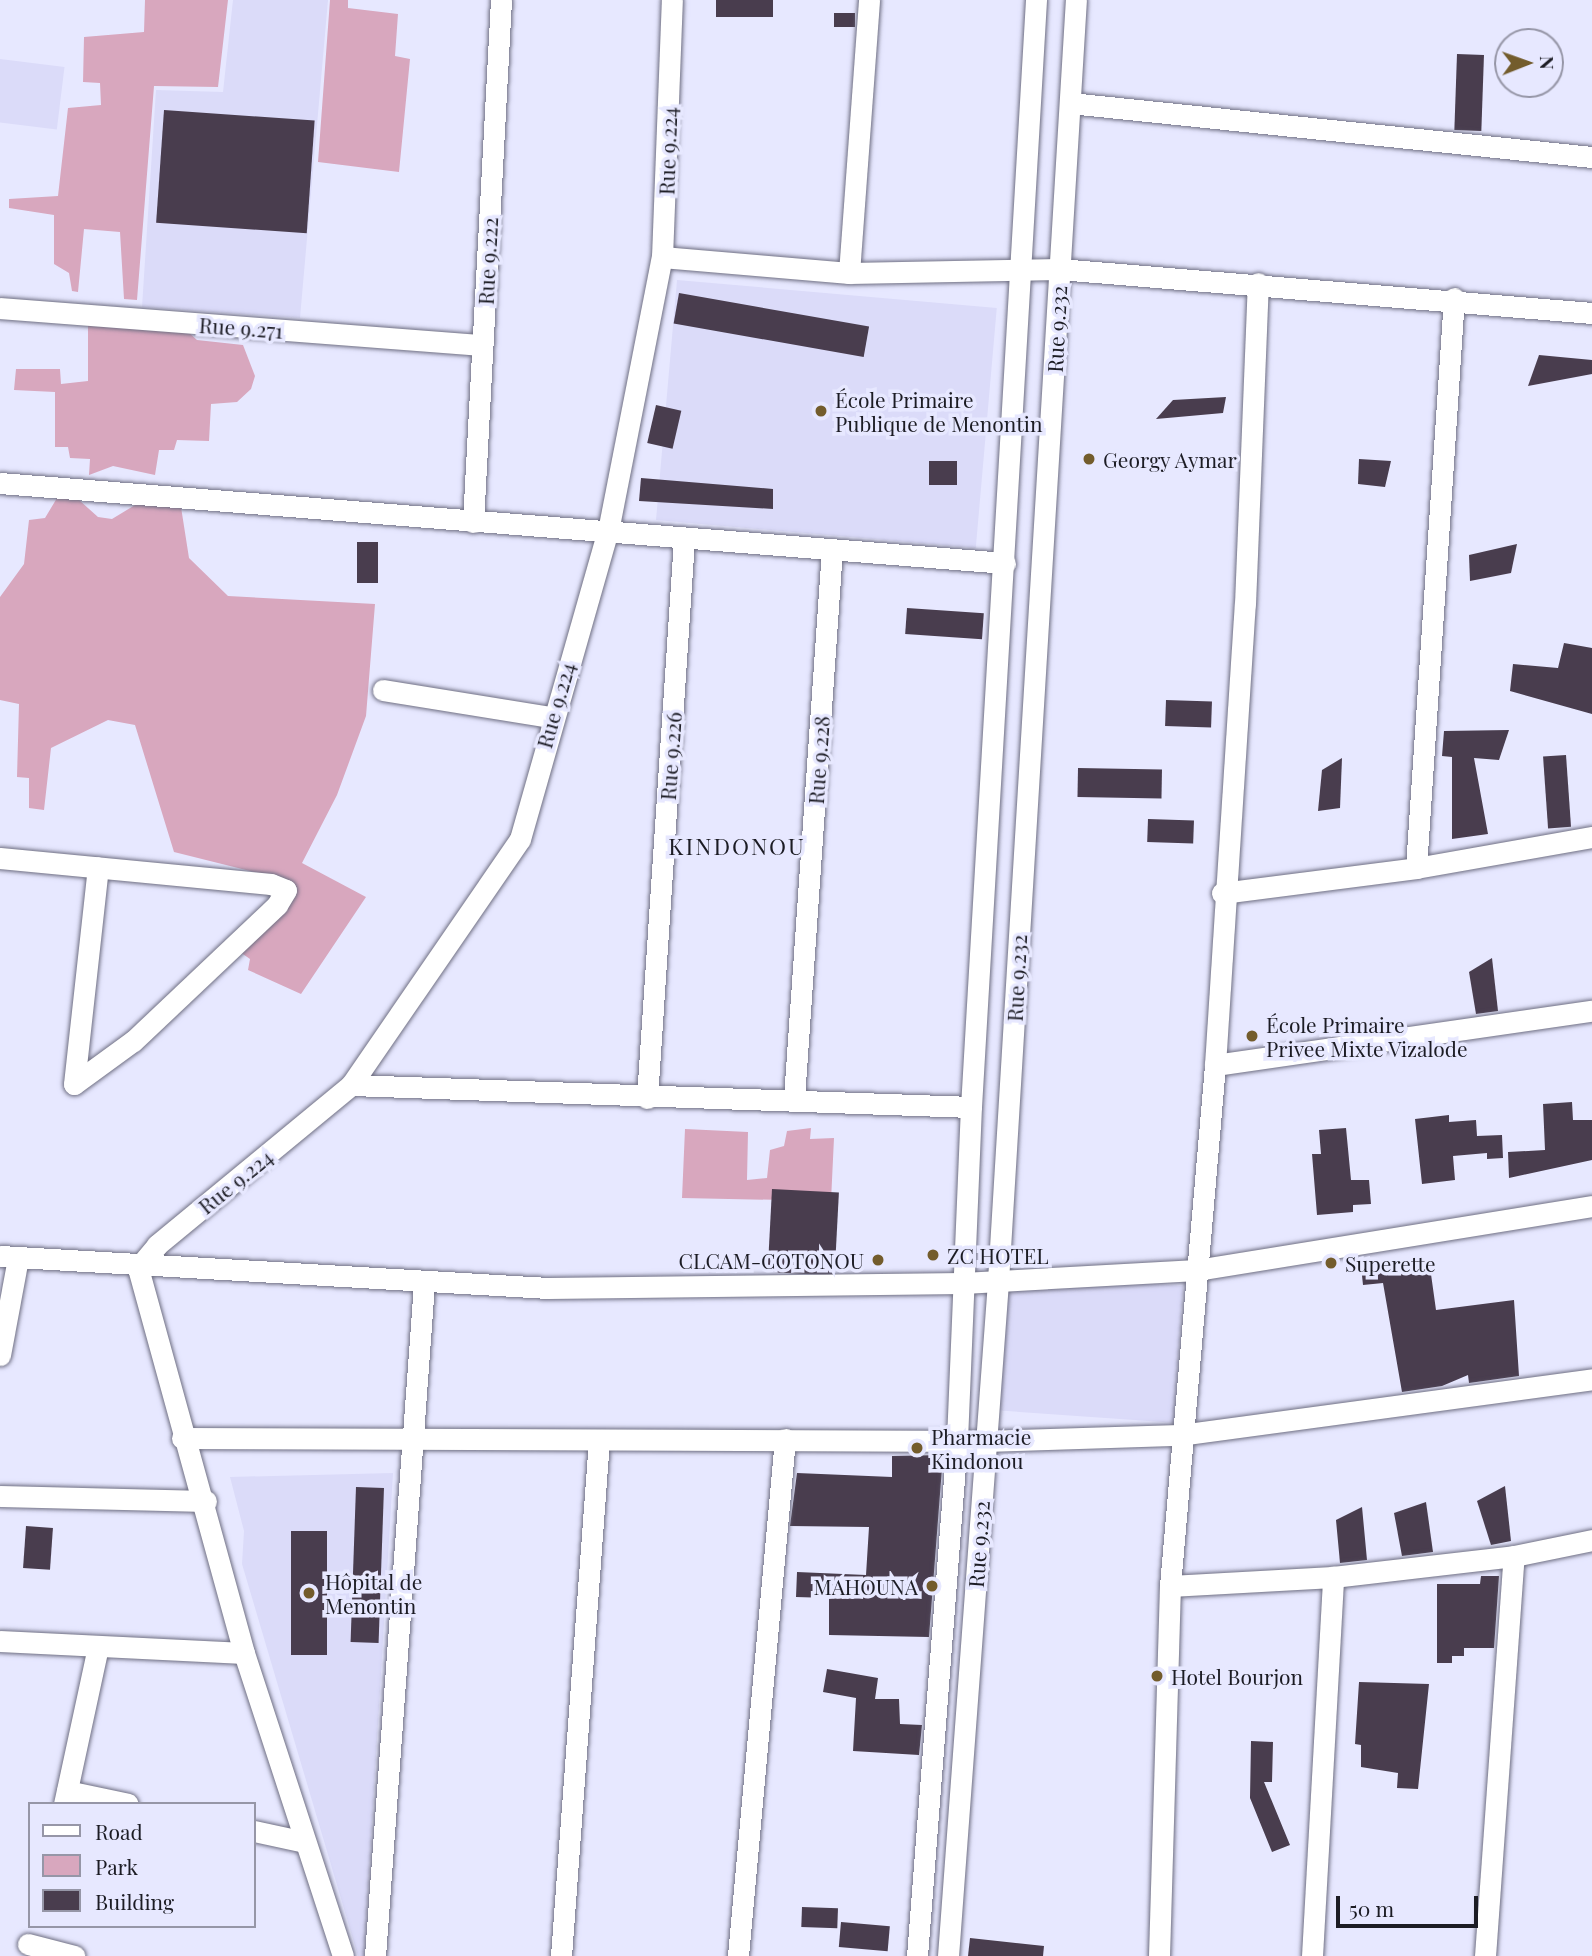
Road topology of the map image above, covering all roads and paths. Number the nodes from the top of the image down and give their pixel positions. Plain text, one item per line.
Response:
1 (501, 0) edge
2 (672, 0) edge
3 (869, 0) edge
4 (1036, 0) edge
5 (1076, 0) edge
6 (1070, 103) junction
7 (1592, 157) edge
8 (662, 257) junction
9 (1059, 269) junction
10 (1017, 270) junction
11 (849, 273) junction
12 (1258, 283) junction
13 (1454, 298) junction
14 (0, 308) edge
15 (1592, 313) edge
16 (482, 345) junction
17 (0, 483) edge
18 (473, 522) junction
19 (608, 531) junction
20 (684, 540) junction
21 (832, 548) junction
22 (1005, 563) junction
23 (383, 690) dead end
24 (550, 717) junction
25 (1592, 836) edge
26 (0, 858) edge
27 (98, 867) junction
28 (1416, 868) junction
29 (1222, 893) junction
30 (1592, 1011) edge
31 (1215, 1065) junction
32 (351, 1085) junction
33 (647, 1098) junction
34 (794, 1098) junction
35 (971, 1107) junction
36 (1592, 1206) edge
37 (9, 1257) edge
38 (138, 1268) junction
39 (1197, 1270) junction
40 (998, 1281) junction
41 (424, 1283) junction
42 (964, 1283) junction
43 (0, 1355) edge
44 (1592, 1379) edge
45 (1180, 1435) junction
46 (182, 1438) junction
47 (785, 1439) junction
48 (413, 1440) junction
49 (598, 1440) junction
50 (957, 1440) junction
51 (985, 1441) junction
52 (0, 1496) edge
53 (206, 1501) junction
54 (1592, 1540) edge
55 (1514, 1556) junction
56 (1333, 1577) junction
57 (1170, 1586) junction
58 (0, 1641) edge
59 (98, 1647) junction
60 (244, 1653) junction
61 (65, 1797) edge
62 (110, 1802) edge
63 (256, 1831) edge
64 (305, 1842) junction
65 (28, 1942) edge
66 (74, 1956) edge
67 (343, 1956) edge
68 (375, 1956) edge
69 (561, 1956) edge
70 (738, 1956) edge
71 (916, 1956) edge
72 (948, 1956) edge
73 (1160, 1956) edge
74 (1312, 1956) edge
75 (1485, 1956) edge

1 - 16 street, Rue 9.222
2 - 8 street, Rue 9.224
3 - 11 street
4 - 10 street, Rue 9.232
5 - 6 street, Rue 9.232
6 - 7 street
6 - 9 street, Rue 9.232
8 - 11 street
8 - 19 street, Rue 9.224
9 - 10 street
9 - 12 street
9 - 40 street, Rue 9.232
10 - 11 street
10 - 22 street, Rue 9.232
12 - 13 street
12 - 29 street
13 - 15 street
13 - 28 street
14 - 16 street, Rue 9.271
16 - 18 street, Rue 9.222
17 - 18 street
18 - 19 street
19 - 20 street
19 - 24 street, Rue 9.224
20 - 21 street
20 - 33 street, Rue 9.226
21 - 22 street
21 - 34 street, Rue 9.228
22 - 35 street, Rue 9.232
23 - 24 street
24 - 32 street, Rue 9.224
25 - 28 street
26 - 27 street
27 - 27 street
28 - 29 street
29 - 31 street
30 - 31 street
31 - 39 street
32 - 33 street
32 - 38 street, Rue 9.224
33 - 34 street
34 - 35 street
35 - 42 street, Rue 9.232
36 - 39 street
37 - 38 street
37 - 43 street
38 - 41 street
38 - 46 street
39 - 40 street
39 - 45 street
40 - 42 street
40 - 51 street, Rue 9.232
41 - 42 street
41 - 48 street
42 - 50 street, Rue 9.232
44 - 45 street
45 - 51 street
45 - 57 street
46 - 48 street
46 - 53 street
47 - 49 street
47 - 50 street
47 - 70 street
48 - 49 street
48 - 68 street
49 - 69 street
50 - 51 street
50 - 71 street, Rue 9.232
51 - 72 street, Rue 9.232
52 - 53 street
53 - 60 street
54 - 55 street
55 - 56 street
55 - 75 street
56 - 57 street
56 - 74 street
57 - 73 street
58 - 59 street
59 - 60 street
59 - 61 street
60 - 64 street
61 - 62 street
63 - 64 street
64 - 67 street
65 - 66 street

